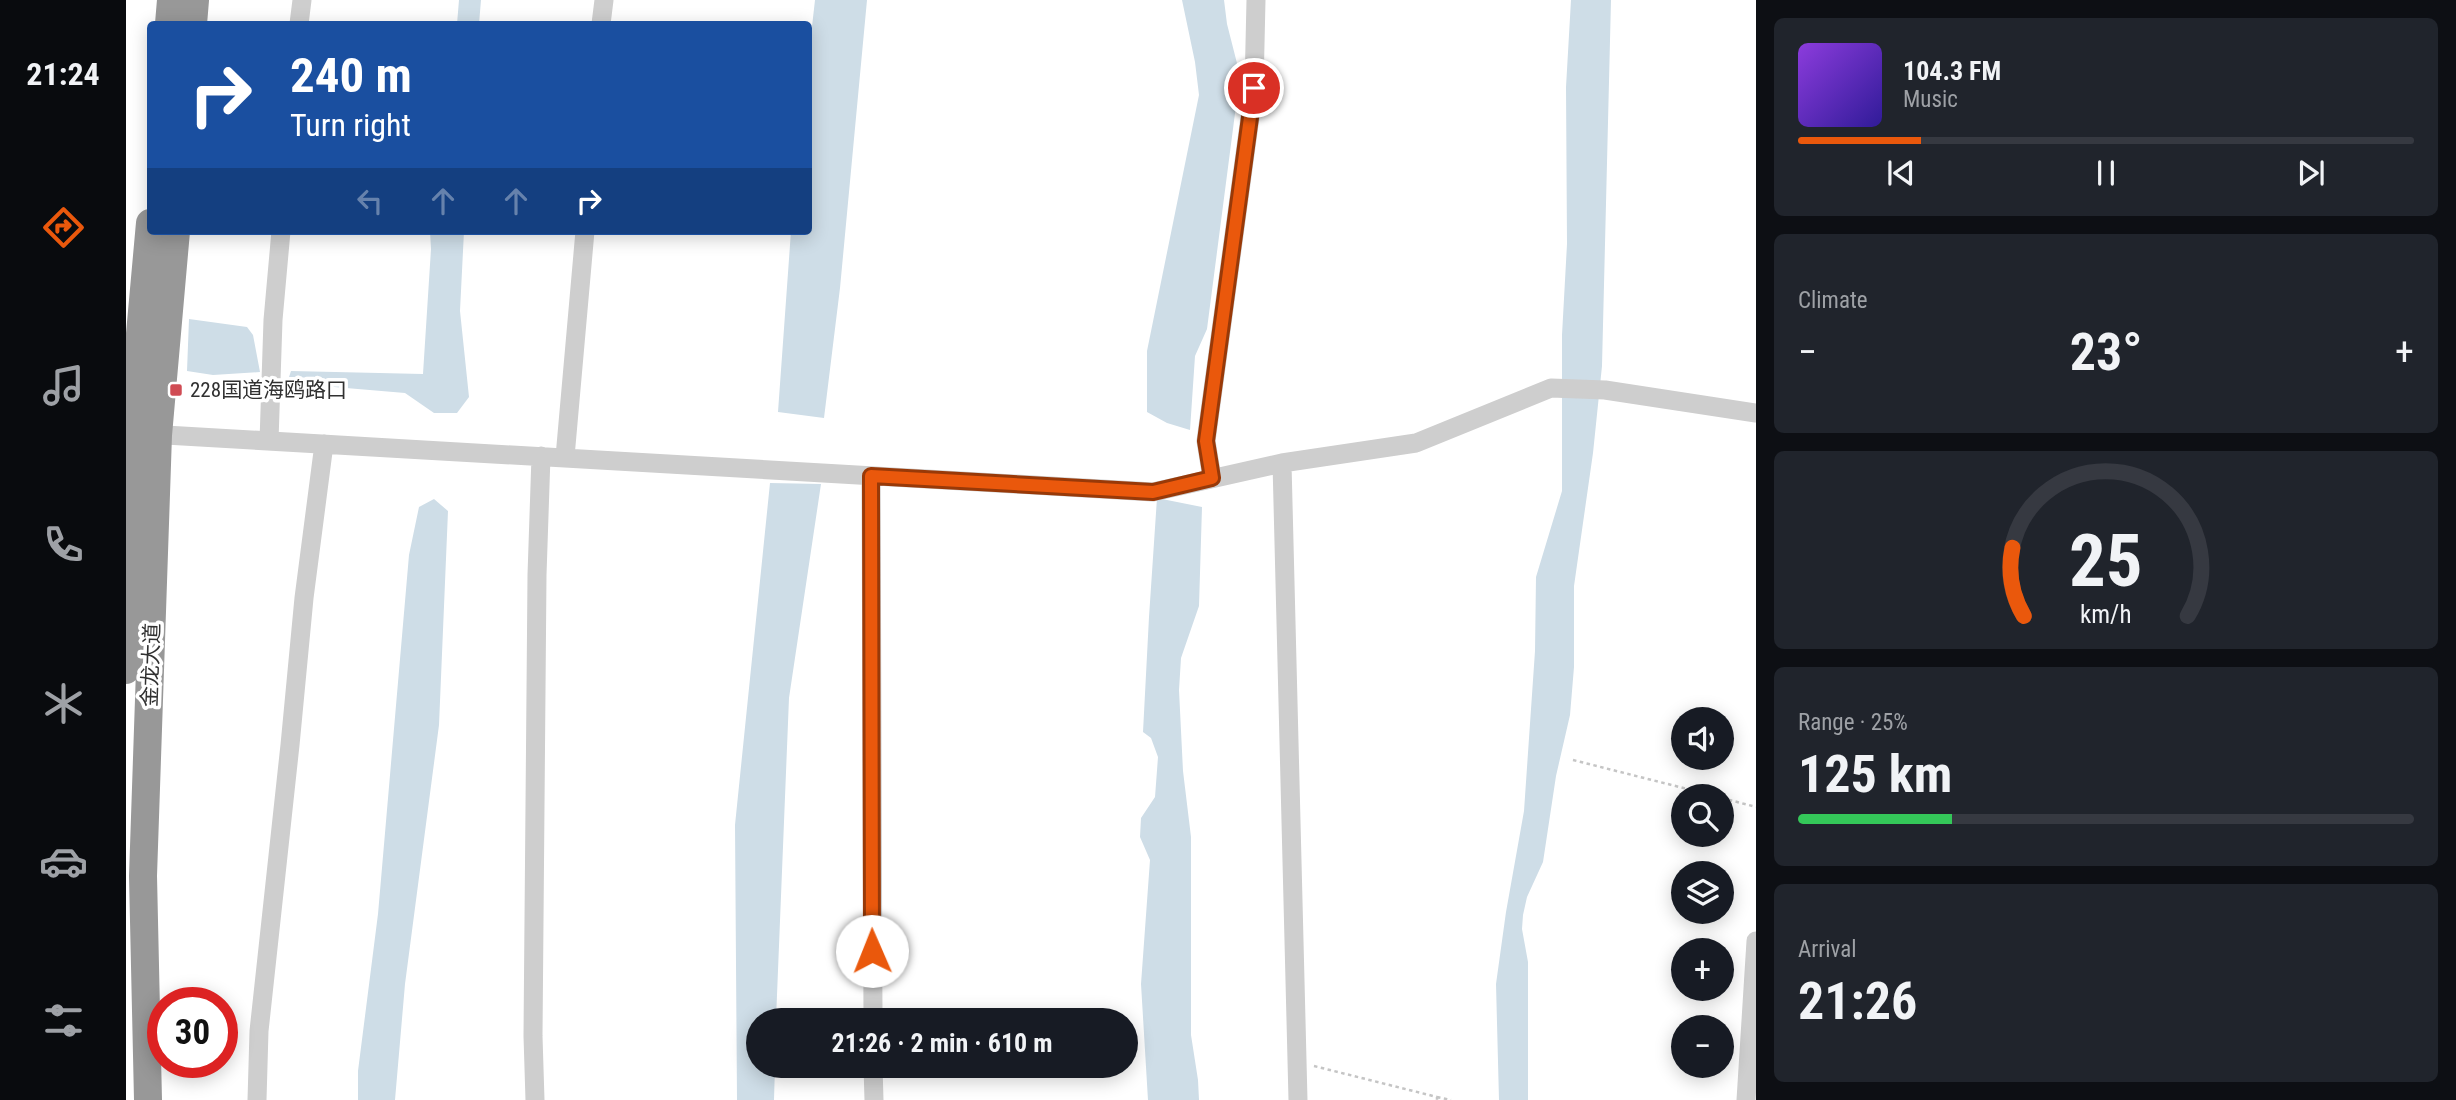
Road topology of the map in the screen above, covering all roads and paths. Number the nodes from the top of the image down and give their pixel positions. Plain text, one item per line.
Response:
1 (171, 0) edge
2 (195, 0) edge
3 (302, 0) edge
4 (604, 0) edge
5 (1256, 0) edge
6 (169, 21) edge
7 (193, 21) edge
8 (299, 21) edge
9 (601, 21) edge
10 (149, 235) edge
11 (175, 235) edge
12 (281, 235) edge
13 (585, 235) edge
14 (1756, 414) edge
15 (139, 433) edge
16 (269, 441) junction
17 (324, 444) junction
18 (541, 456) junction
19 (565, 457) junction
20 (1282, 463) junction
21 (871, 476) junction
22 (1212, 478) junction
23 (126, 670) edge
24 (1573, 760) dead end
25 (1671, 785) edge
26 (1734, 801) edge
27 (1756, 807) edge
28 (1756, 941) edge
29 (873, 1008) edge
30 (1297, 1062) junction
31 (873, 1078) edge
32 (1437, 1098) edge
33 (148, 1100) edge
34 (257, 1100) edge
35 (535, 1100) edge
36 (874, 1100) edge
37 (1298, 1100) edge
38 (1451, 1100) edge
39 (1746, 1100) edge

1 - 6 highway
2 - 7 highway
3 - 8 street
4 - 9 street
5 - 22 street
10 - 15 highway, 金龙大道
11 - 15 highway, 金龙大道
12 - 16 street
13 - 19 street
14 - 20 street
15 - 16 street
15 - 23 highway, 金龙大道
15 - 33 highway, 金龙大道
16 - 17 street
17 - 18 street
17 - 34 street
18 - 19 street
18 - 35 street
19 - 21 street
20 - 22 street
20 - 30 street
21 - 22 street
21 - 29 street
24 - 25 path
26 - 27 path
28 - 39 street
30 - 32 path
30 - 37 street
31 - 36 street
32 - 38 path

